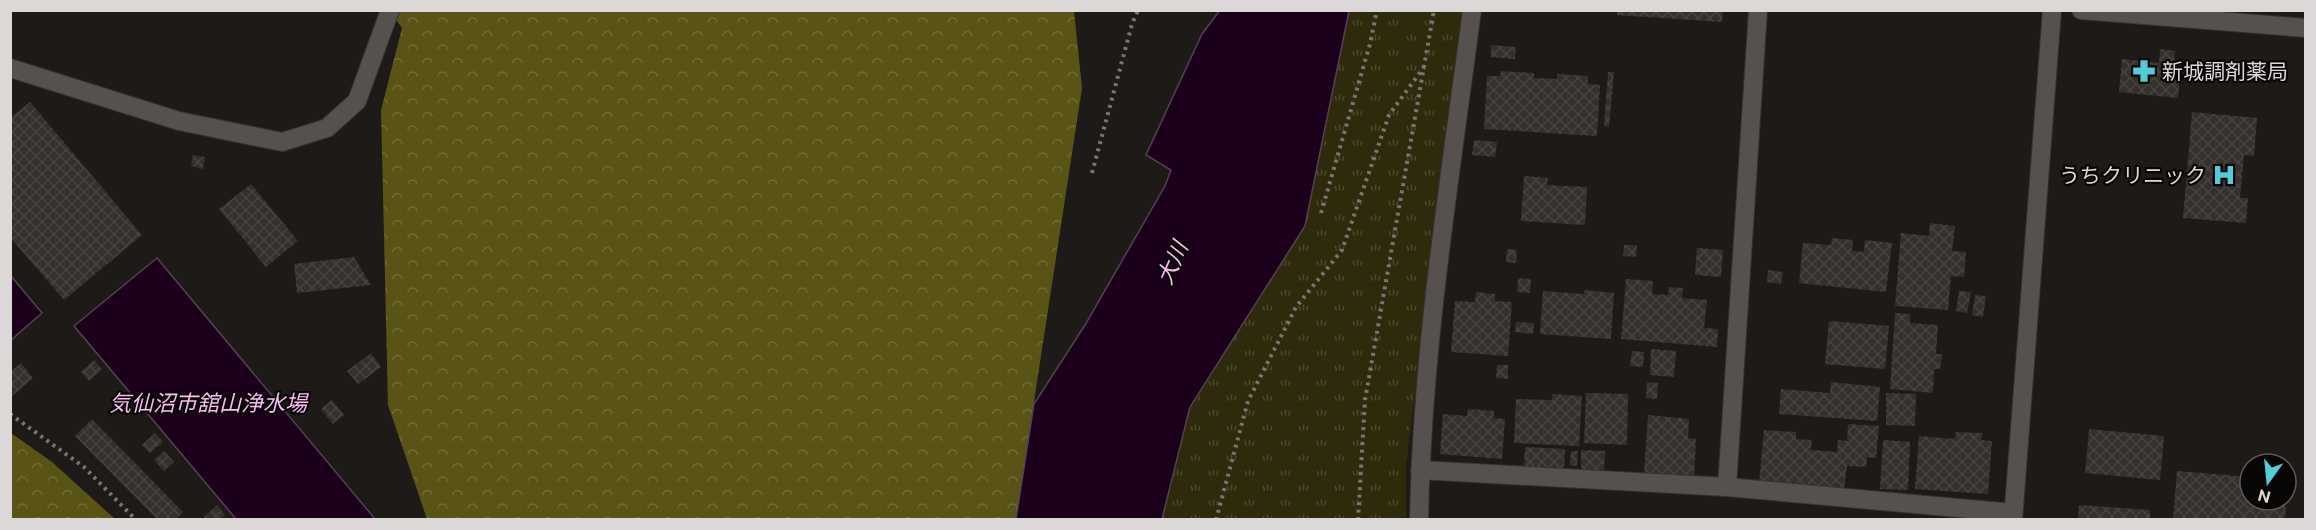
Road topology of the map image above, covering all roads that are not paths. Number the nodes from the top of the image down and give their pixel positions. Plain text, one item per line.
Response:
1 (390, 10) edge
2 (1472, 10) edge
3 (1758, 10) edge
4 (2052, 10) edge
5 (2081, 10) edge
6 (2306, 27) edge
7 (10, 68) edge
8 (1420, 470) junction
9 (1727, 487) junction
10 (2013, 516) edge
11 (1419, 519) edge

1 - 7 street
2 - 8 street
3 - 9 street
4 - 10 street
5 - 6 street
8 - 9 street
8 - 11 street
9 - 10 street

